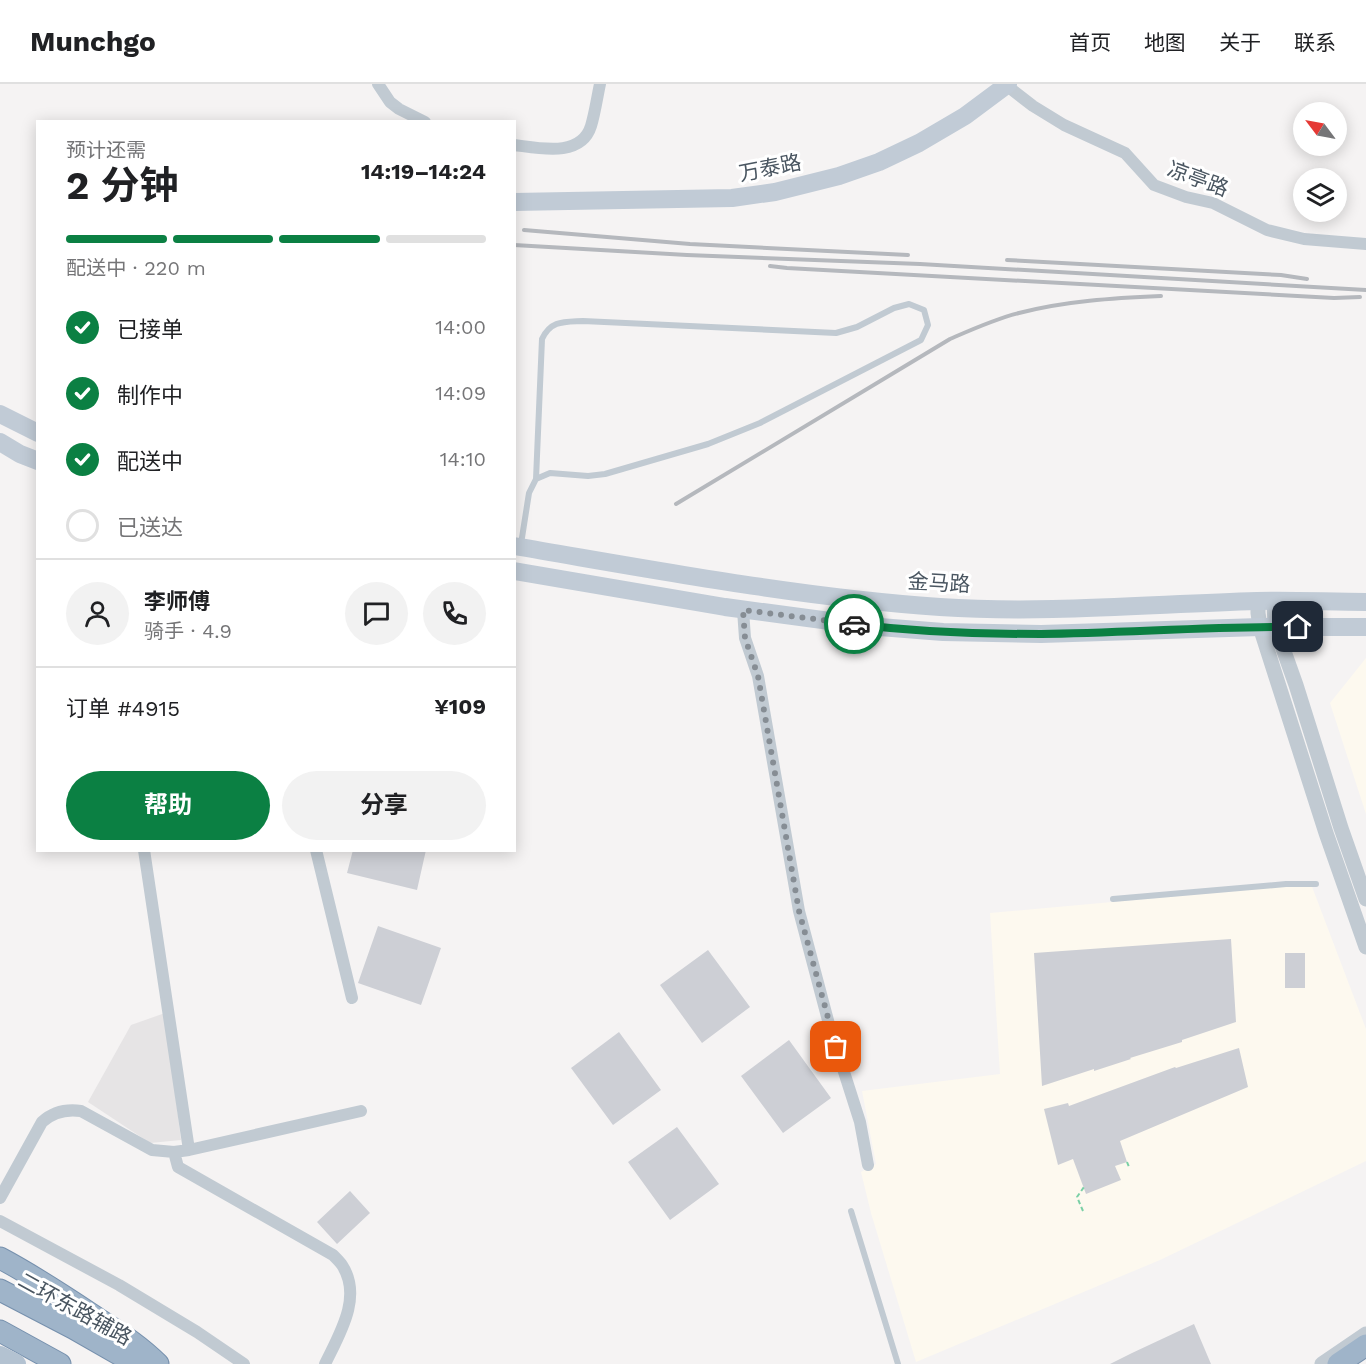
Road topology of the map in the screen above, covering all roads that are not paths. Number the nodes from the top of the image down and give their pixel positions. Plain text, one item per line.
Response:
1 (378, 84) edge
2 (600, 84) edge
3 (1002, 84) edge
4 (421, 120) edge
5 (516, 145) edge
6 (516, 192) edge
7 (516, 202) edge
8 (1366, 244) edge
9 (0, 414) edge
10 (36, 432) edge
11 (0, 442) edge
12 (36, 460) edge
13 (536, 478) junction
14 (517, 547) edge
15 (516, 572) edge
16 (1266, 601) junction
17 (1366, 602) edge
18 (743, 610) junction
19 (1268, 626) junction
20 (1366, 627) edge
21 (144, 852) edge
22 (316, 852) edge
23 (1316, 884) dead end
24 (1113, 899) dead end
25 (1366, 899) edge
26 (1366, 947) edge
27 (352, 998) dead end
28 (362, 1111) dead end
29 (189, 1150) junction
30 (174, 1152) junction
31 (868, 1165) dead end
32 (0, 1198) edge
33 (850, 1211) dead end
34 (1, 1223) edge
35 (0, 1258) edge
36 (0, 1292) edge
37 (0, 1332) edge
38 (1366, 1334) edge
39 (1366, 1345) edge
40 (0, 1356) edge
41 (16, 1364) edge
42 (58, 1364) edge
43 (129, 1364) edge
44 (136, 1364) edge
45 (158, 1364) edge
46 (244, 1364) edge
47 (325, 1364) edge
48 (898, 1364) edge
49 (1322, 1364) edge
50 (1338, 1364) edge

1 - 4 street
2 - 5 street
3 - 6 main road, 万泰路
3 - 7 main road, 万泰路
3 - 8 street, 凉亭路
9 - 10 main road
11 - 12 main road
13 - 13 lane
13 - 14 lane
14 - 16 main road, 金马路
15 - 18 main road
16 - 17 main road, 金马路
16 - 19 street
18 - 19 main road
18 - 31 street
19 - 20 main road
19 - 25 street
19 - 26 street
21 - 29 street
22 - 27 street
23 - 24 lane
28 - 29 street
29 - 30 street
30 - 32 street
30 - 47 street
33 - 48 lane
34 - 46 street
35 - 45 highway
36 - 43 main road, 二环东路辅路
36 - 44 highway
37 - 42 highway
38 - 49 street
39 - 50 highway
40 - 41 main road

